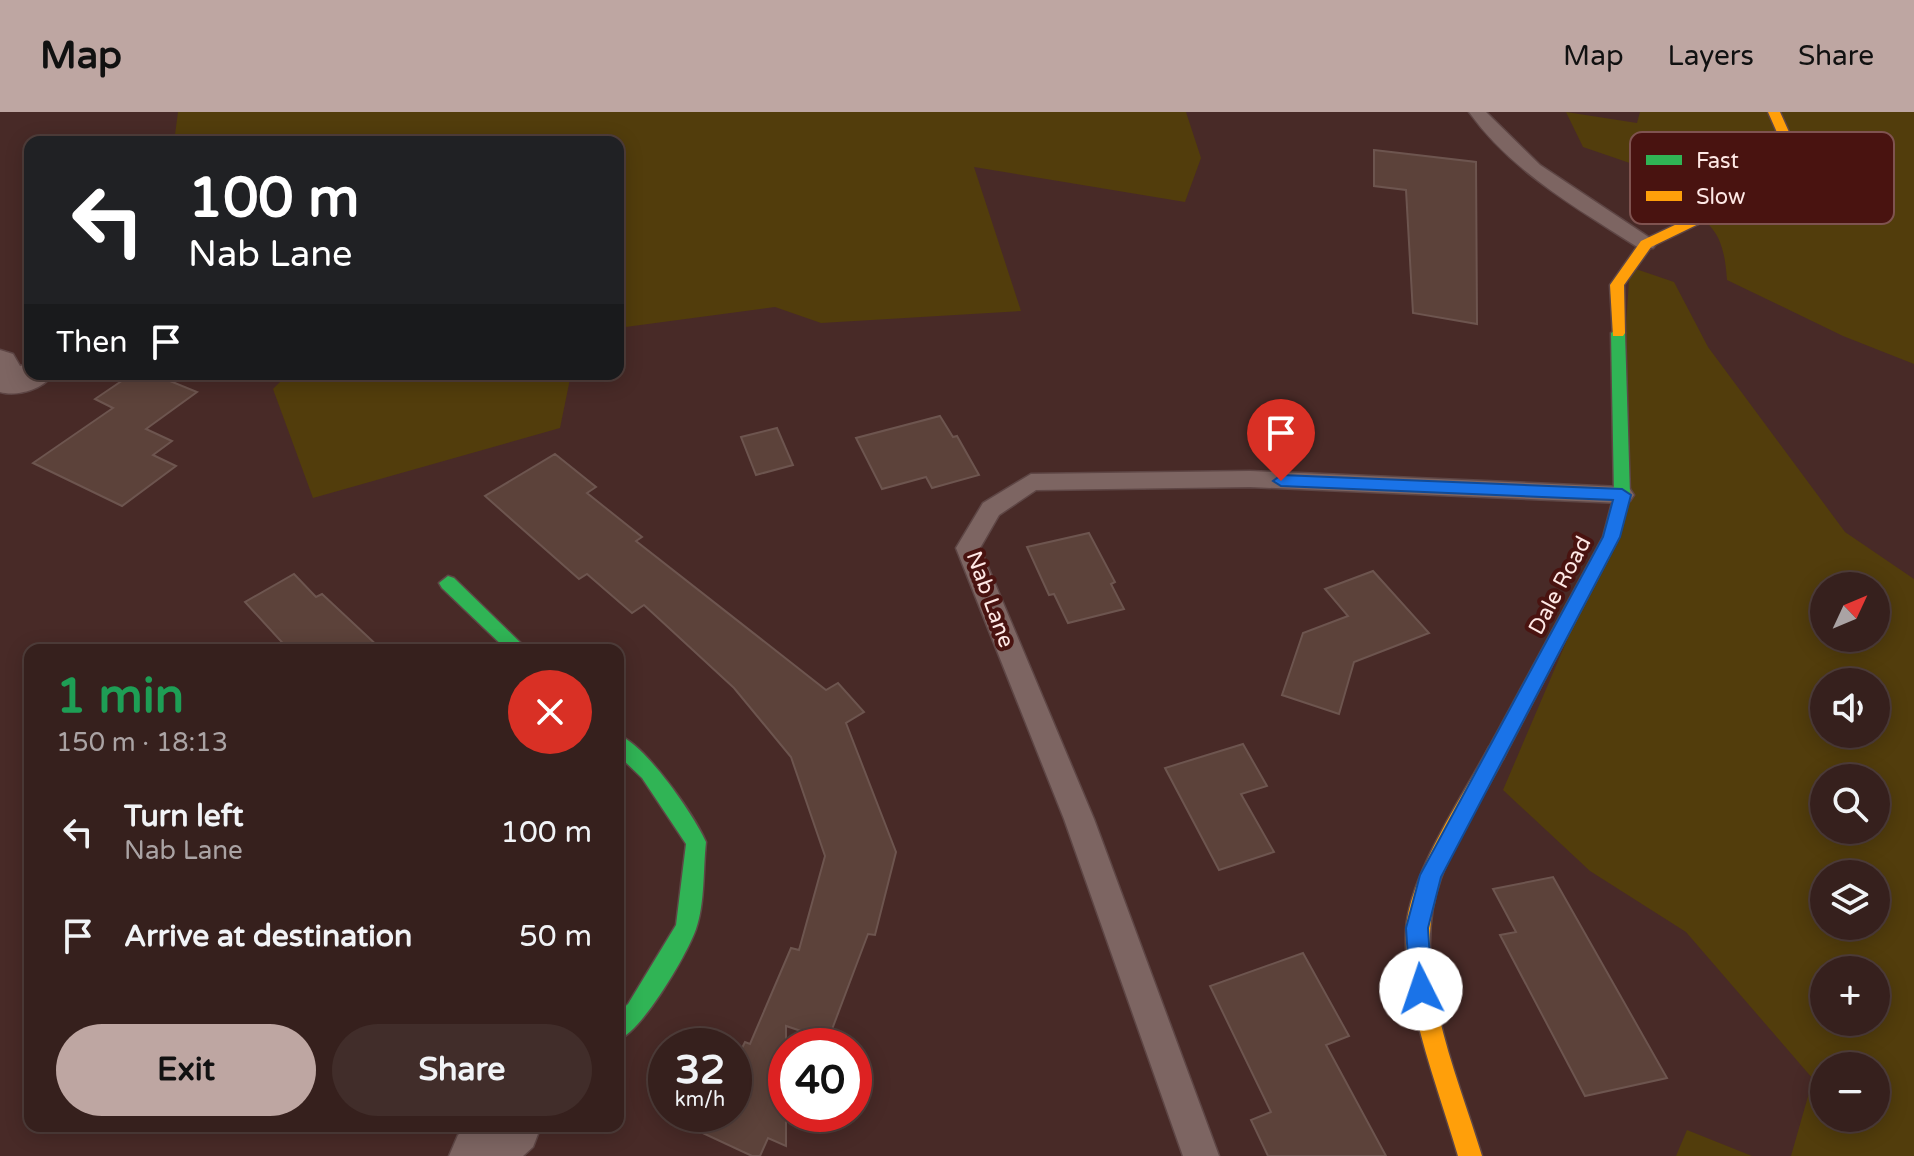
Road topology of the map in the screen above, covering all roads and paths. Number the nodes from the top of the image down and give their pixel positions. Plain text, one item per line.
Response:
1 (1477, 112) edge
2 (1774, 112) edge
3 (1783, 132) edge
4 (1688, 224) edge
5 (1646, 244) junction
6 (0, 362) edge
7 (24, 378) edge
8 (1622, 495) junction
9 (448, 583) dead end
10 (513, 644) edge
11 (624, 749) edge
12 (624, 1023) edge
13 (505, 1132) edge
14 (479, 1156) edge
15 (1201, 1156) edge
16 (1470, 1156) edge

1 - 5 lane
2 - 3 street, Dale Road
4 - 5 street, Dale Road
5 - 8 street, Dale Road
6 - 7 street
8 - 15 lane, Nab Lane
8 - 16 street, Dale Road
9 - 10 street
11 - 12 street
13 - 14 street

